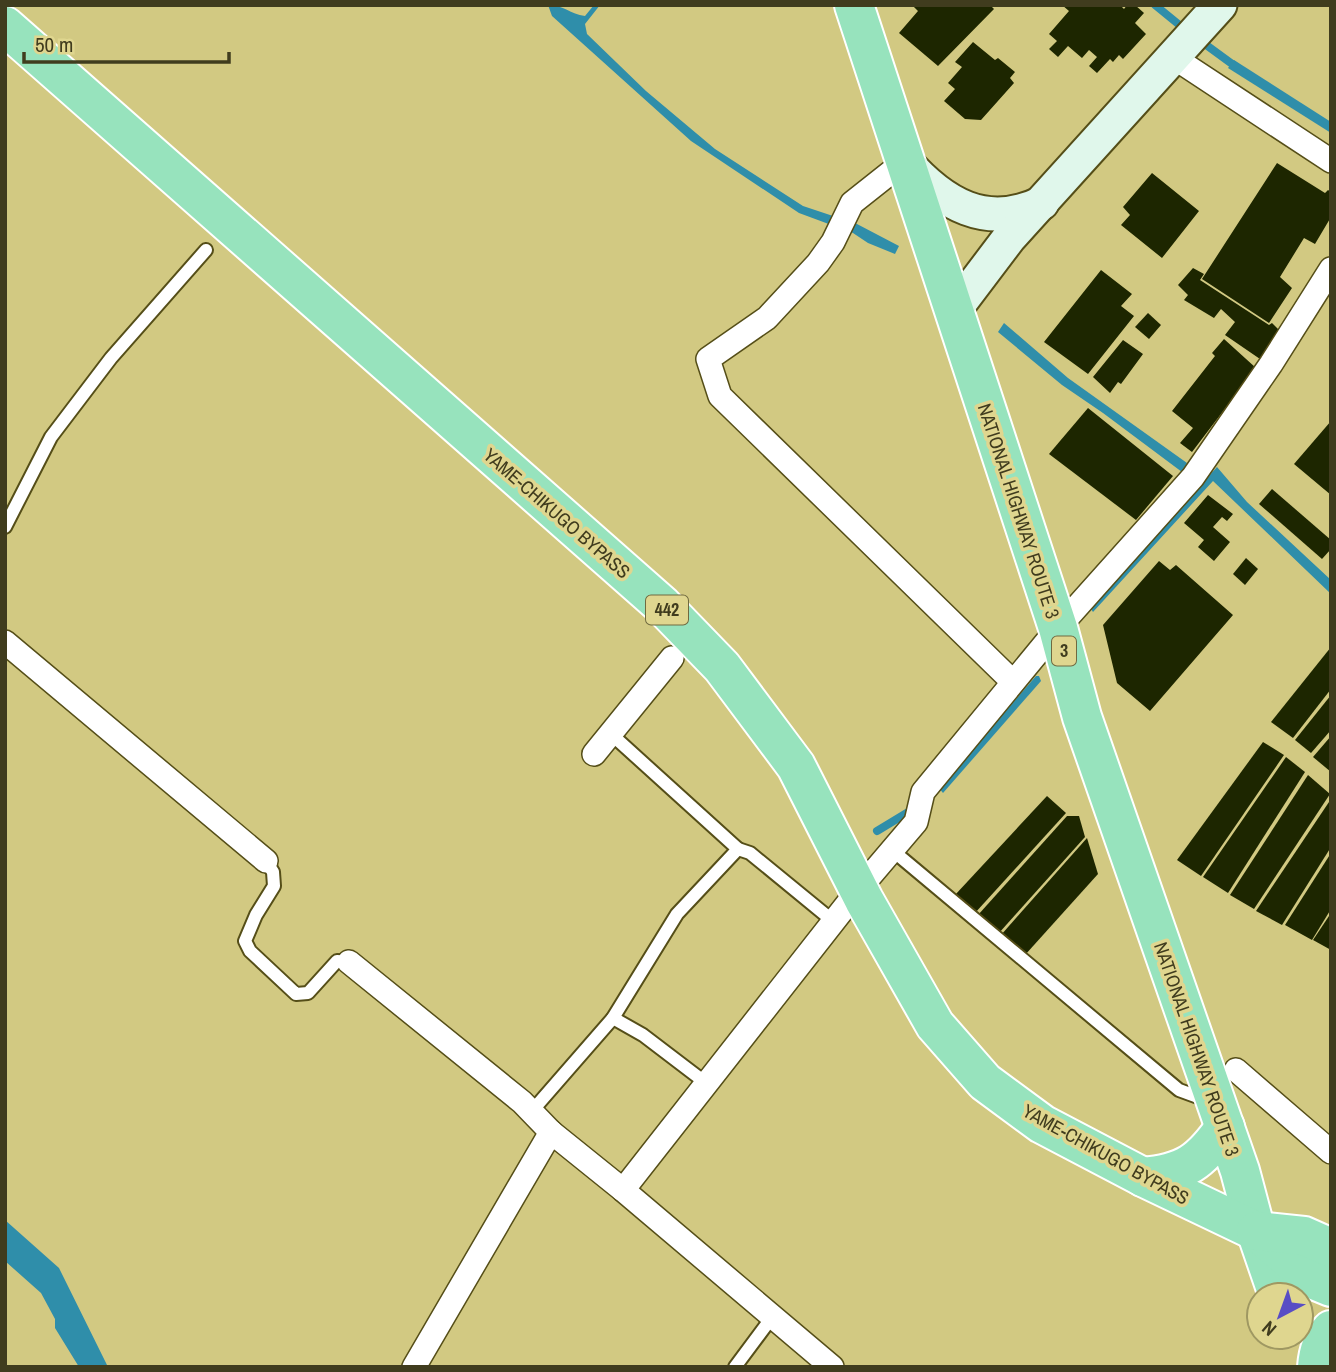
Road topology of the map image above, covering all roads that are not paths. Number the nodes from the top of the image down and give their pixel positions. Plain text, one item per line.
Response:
1 (853, 5) edge
2 (1220, 5) edge
3 (5, 26) edge
4 (1173, 57) junction
5 (905, 161) junction
6 (1331, 161) edge
7 (1042, 203) junction
8 (206, 250) dead end
9 (1331, 269) edge
10 (953, 312) junction
11 (5, 527) edge
12 (1058, 628) junction
13 (5, 642) edge
14 (672, 658) dead end
15 (1013, 682) junction
16 (610, 733) junction
17 (593, 754) dead end
18 (738, 849) junction
19 (892, 850) junction
20 (266, 861) joint
21 (859, 889) junction
22 (833, 921) junction
23 (349, 962) joint
24 (613, 1018) junction
25 (1236, 1070) dead end
26 (706, 1083) junction
27 (532, 1111) junction
28 (1220, 1115) junction
29 (551, 1132) junction
30 (1331, 1152) edge
31 (1143, 1177) junction
32 (624, 1189) junction
33 (1256, 1231) junction
34 (1331, 1248) edge
35 (1273, 1281) edge
36 (1331, 1287) edge
37 (773, 1316) junction
38 (1331, 1329) edge
39 (414, 1367) edge
40 (735, 1367) edge
41 (832, 1367) edge
42 (1317, 1367) edge

1 - 5 highway, NATIONAL HIGHWAY ROUTE 3 / 3
2 - 4 street
3 - 21 highway, YAME-CHIKUGO BYPASS / 442
4 - 6 street
4 - 7 street
5 - 7 street
5 - 10 highway, NATIONAL HIGHWAY ROUTE 3 / 3
5 - 15 street
7 - 10 street
8 - 11 lane
9 - 12 street
10 - 12 highway, NATIONAL HIGHWAY ROUTE 3 / 3
12 - 15 street
12 - 28 highway, NATIONAL HIGHWAY ROUTE 3 / 3
13 - 20 street
14 - 16 street
15 - 19 street
16 - 17 street
16 - 18 lane
18 - 22 lane
18 - 24 lane
19 - 21 street
19 - 28 lane
20 - 23 lane
21 - 22 street
21 - 31 highway, YAME-CHIKUGO BYPASS / 442
22 - 26 street
23 - 27 street
24 - 26 lane
24 - 27 lane
25 - 30 street
26 - 32 street
27 - 29 street
28 - 31 highway
28 - 33 highway, NATIONAL HIGHWAY ROUTE 3 / 3
29 - 32 street
29 - 39 street
31 - 33 highway, YAME-CHIKUGO BYPASS / 442
32 - 37 street
33 - 34 highway, YAME-CHIKUGO BYPASS / 442
33 - 35 highway, NATIONAL HIGHWAY ROUTE 3 / 3
33 - 36 highway, YAME-CHIKUGO BYPASS / 442
37 - 40 lane
37 - 41 street
38 - 42 highway

